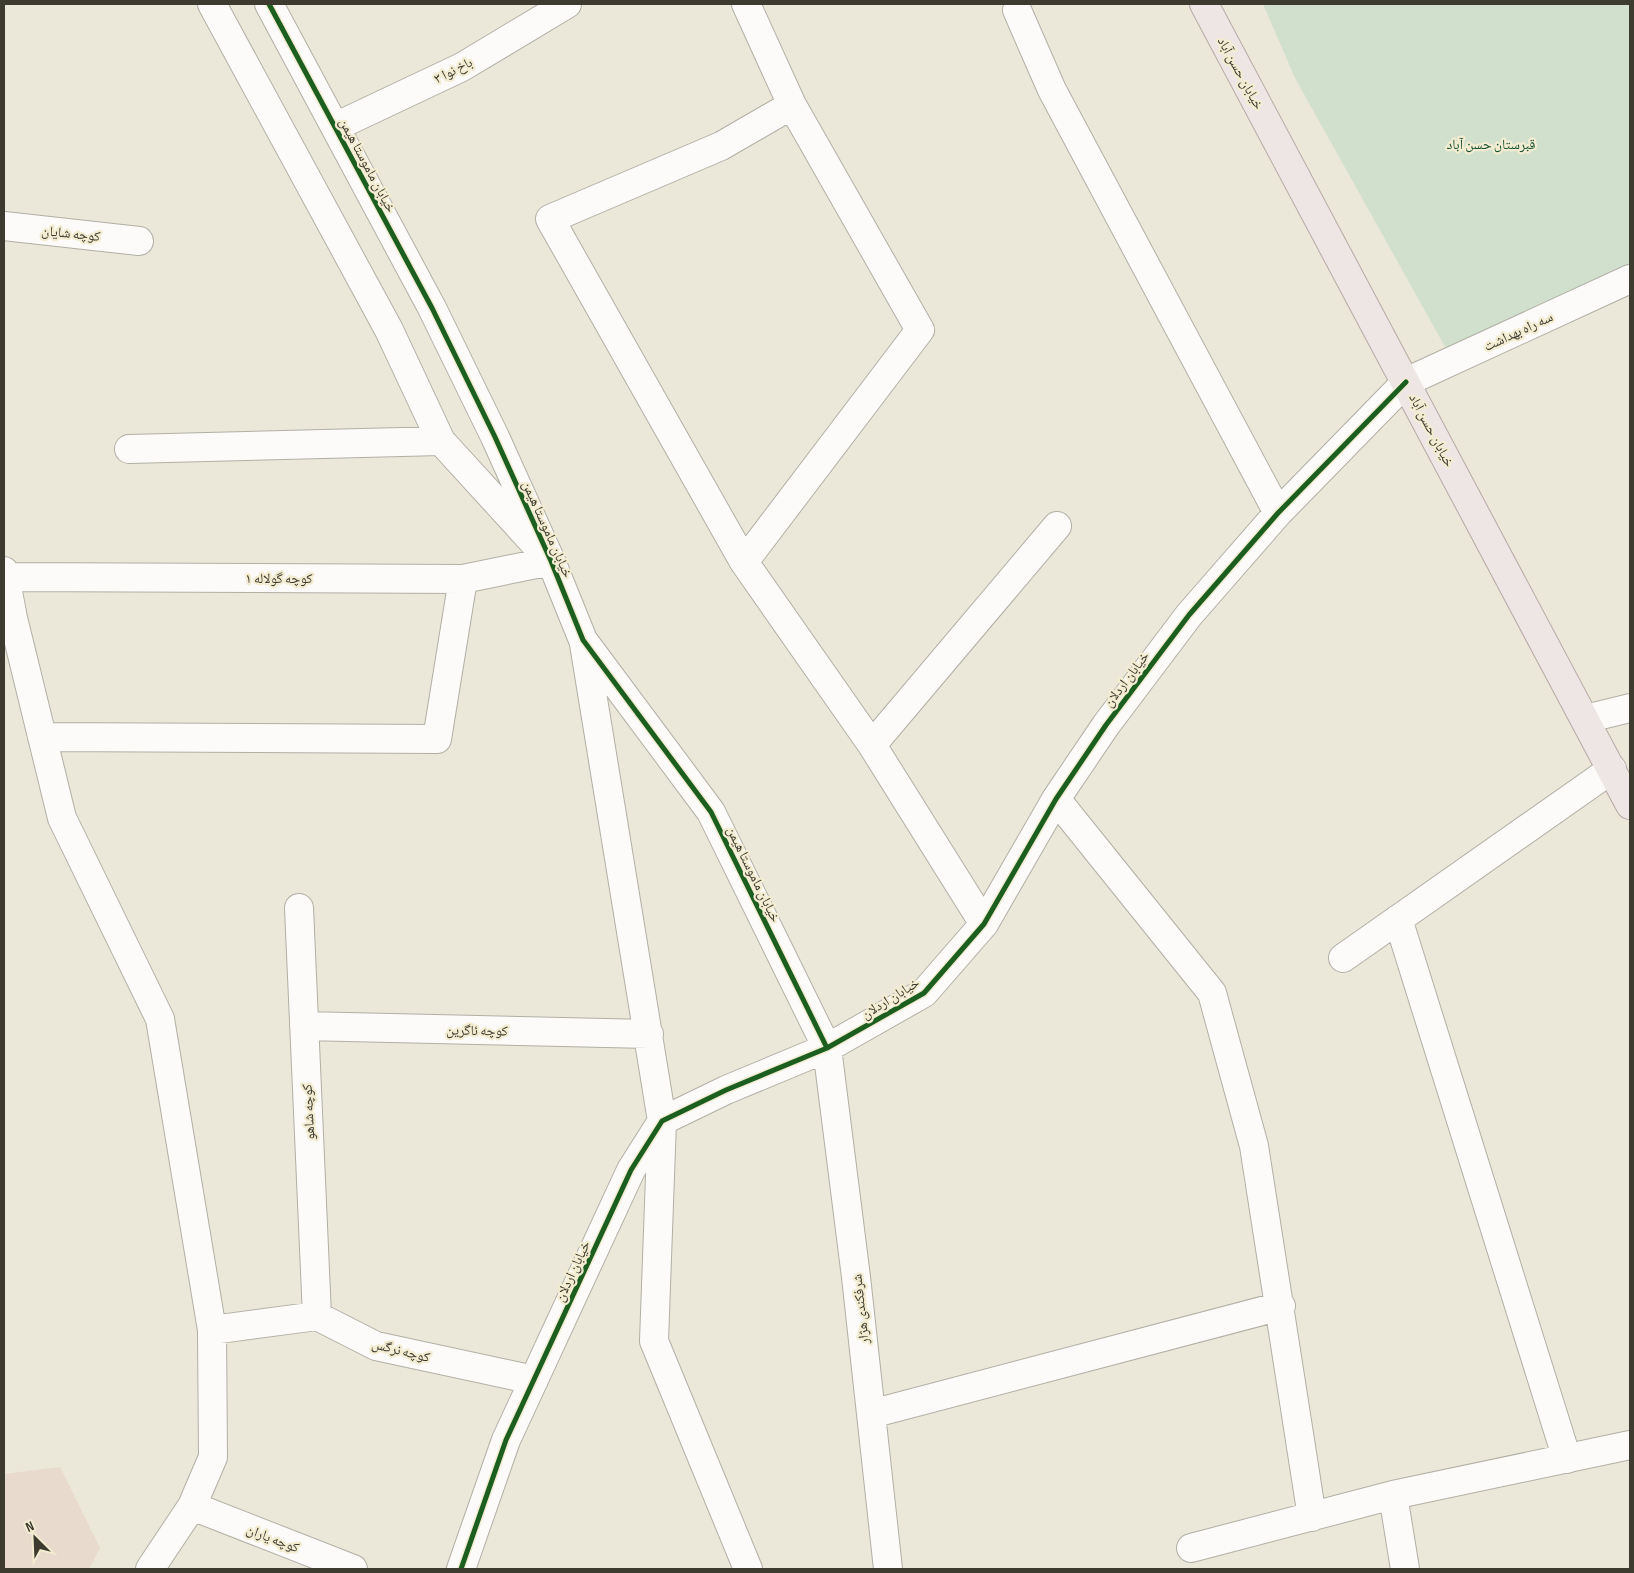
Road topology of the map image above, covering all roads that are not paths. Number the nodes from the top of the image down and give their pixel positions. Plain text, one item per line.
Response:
1 (212, 4) edge
2 (269, 4) edge
3 (567, 4) edge
4 (746, 4) edge
5 (1204, 4) edge
6 (1017, 10) dead end
7 (792, 105) junction
8 (335, 127) junction
9 (4, 226) edge
10 (139, 240) dead end
11 (1630, 279) edge
12 (1406, 382) junction
13 (441, 441) junction
14 (129, 449) dead end
15 (1278, 513) junction
16 (1057, 526) dead end
17 (551, 561) junction
18 (744, 562) junction
19 (4, 574) edge
20 (463, 579) junction
21 (583, 640) junction
22 (1630, 708) edge
23 (1585, 719) junction
24 (42, 737) junction
25 (872, 745) junction
26 (1612, 770) junction
27 (1056, 799) junction
28 (1630, 805) edge
29 (299, 908) dead end
30 (1398, 919) junction
31 (984, 924) junction
32 (1343, 958) dead end
33 (304, 1026) junction
34 (649, 1034) junction
35 (827, 1048) junction
36 (662, 1121) junction
37 (1280, 1306) junction
38 (318, 1316) junction
39 (212, 1330) junction
40 (534, 1380) junction
41 (871, 1414) junction
42 (1630, 1445) edge
43 (1567, 1459) junction
44 (1393, 1495) junction
45 (192, 1506) junction
46 (1312, 1516) junction
47 (1191, 1548) dead end
48 (150, 1569) edge
49 (354, 1569) edge
50 (462, 1569) edge
51 (748, 1569) edge
52 (888, 1569) edge
53 (1405, 1569) edge

1 - 13 street, خیابان ماموستا هیمن
2 - 8 street, خیابان ماموستا هیمن
3 - 8 street, باخ نوا ۳
4 - 7 street
5 - 12 main road, خیابان حسن آباد
6 - 15 street
7 - 18 street
7 - 18 street
8 - 17 street, خیابان ماموستا هیمن
9 - 10 street, کوچه شایان
11 - 12 street, سه راه بهداشت
12 - 15 street, خیابان اردلان
12 - 23 main road, خیابان حسن آباد
13 - 14 street
13 - 17 street, خیابان ماموستا هیمن
15 - 27 street, خیابان اردلان
16 - 25 street
17 - 20 street, کوچه گولاله ۱
17 - 21 street, خیابان ماموستا هیمن
18 - 25 street
19 - 20 street, کوچه گولاله ۱
19 - 24 street
20 - 24 street
21 - 34 street
21 - 35 street, خیابان ماموستا هیمن
22 - 23 street
23 - 26 main road, خیابان حسن آباد
24 - 39 street
25 - 31 street
26 - 28 main road, خیابان حسن آباد
26 - 30 street
27 - 31 street, خیابان اردلان
27 - 37 street
29 - 33 street, کوچه شاهو
30 - 32 street
30 - 43 street
31 - 35 street, خیابان اردلان
33 - 34 street, کوچه ئاگرین
33 - 38 street, کوچه شاهو
34 - 36 street
35 - 36 street, خیابان اردلان
35 - 41 street, شرفکندی هژار
36 - 40 street, خیابان اردلان
36 - 51 street
37 - 41 street
37 - 46 street
38 - 39 street
38 - 40 street, کوچه نرگس
39 - 45 street
40 - 50 street, خیابان اردلان
41 - 52 street, شرفکندی هژار
42 - 43 street
43 - 44 street
44 - 46 street
44 - 53 street
45 - 48 street
45 - 49 street, کوچه یاران
46 - 47 street

